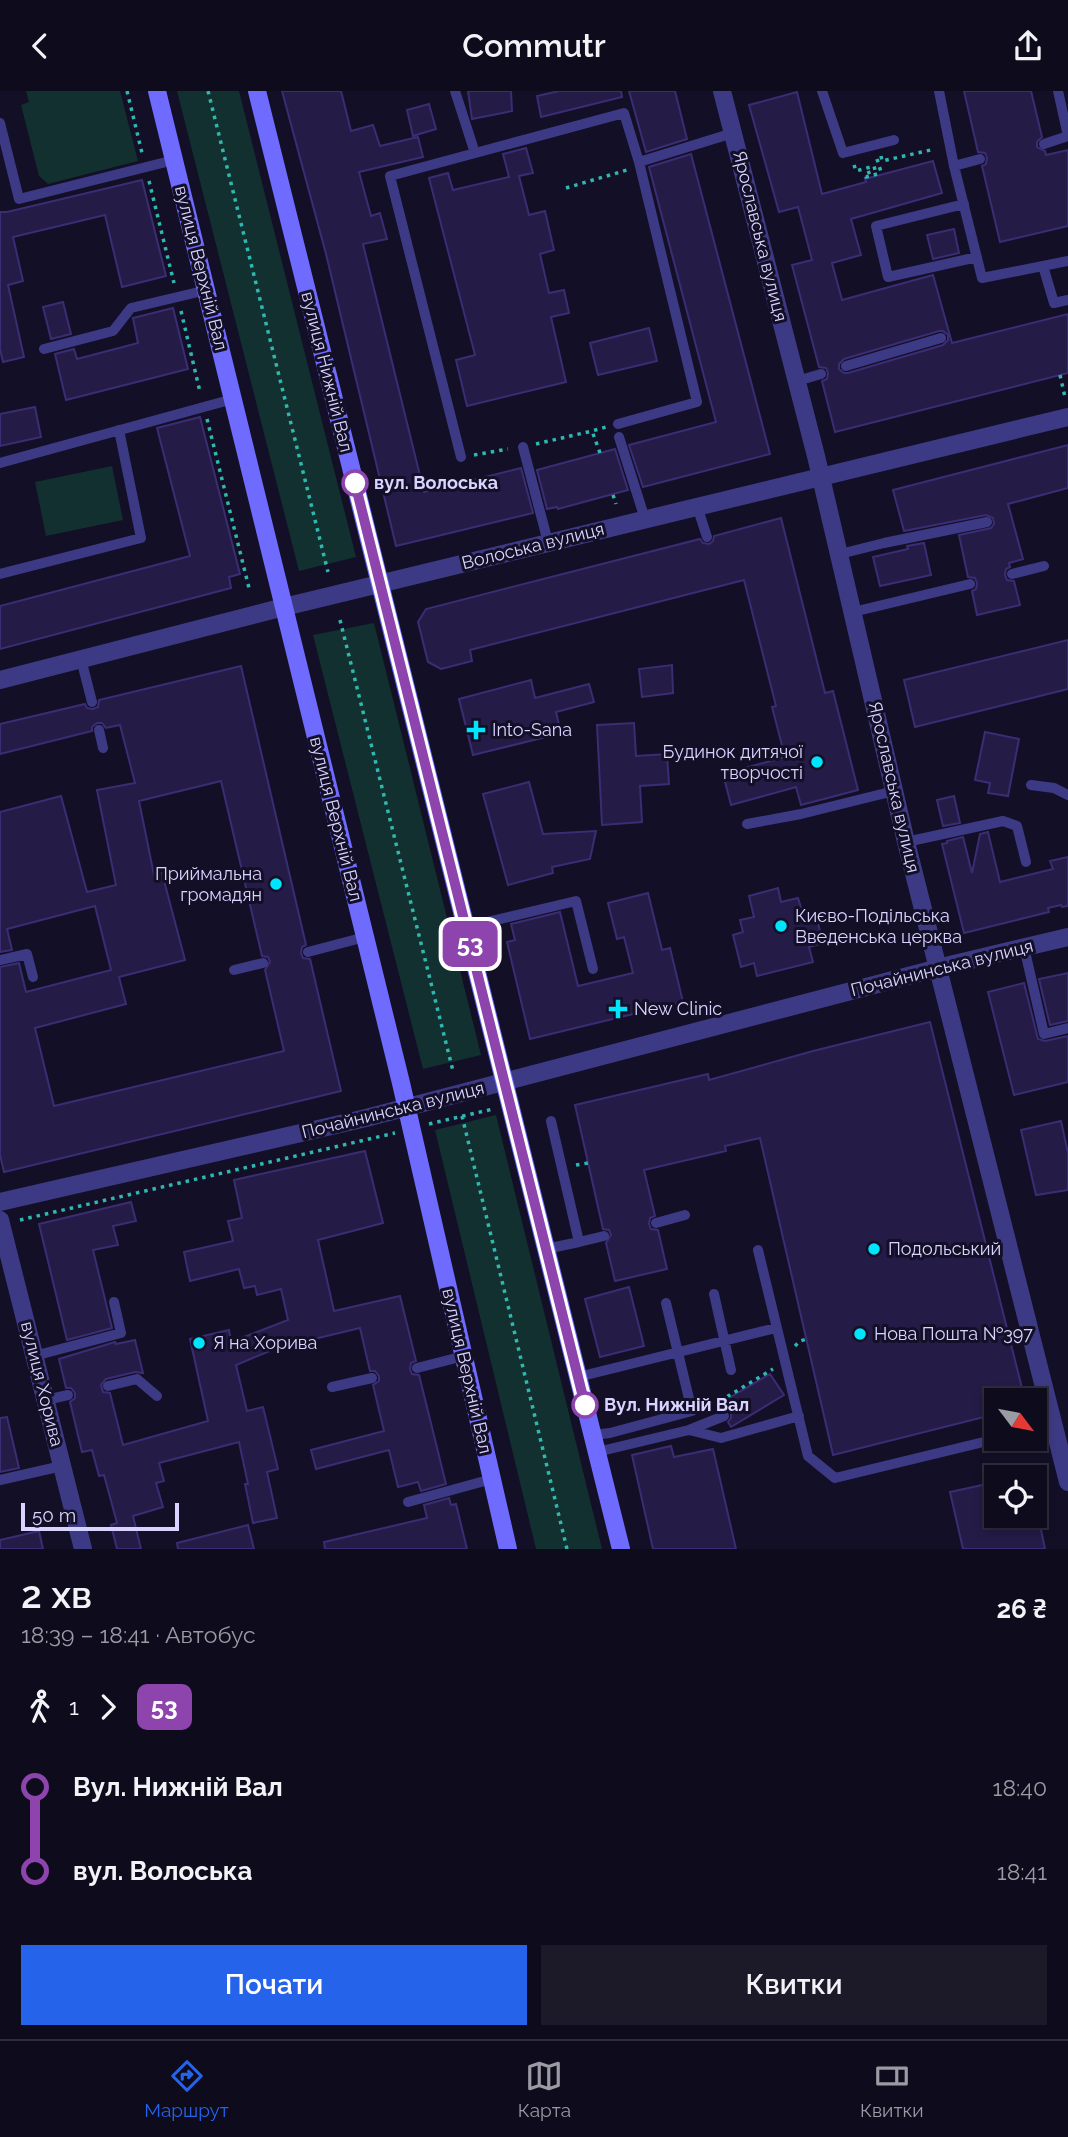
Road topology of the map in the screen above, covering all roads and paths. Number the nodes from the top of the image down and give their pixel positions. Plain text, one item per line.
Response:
1 (127, 91) edge
2 (157, 91) edge
3 (208, 91) edge
4 (257, 91) edge
5 (455, 91) edge
6 (722, 91) edge
7 (822, 91) edge
8 (939, 91) edge
9 (1058, 91) edge
10 (0, 123) edge
11 (733, 133) junction
12 (1068, 136) edge
13 (894, 140) dead end
14 (1044, 144) dead end
15 (475, 153) junction
16 (980, 159) dead end
17 (174, 160) junction
18 (639, 164) junction
19 (879, 164) dead end
20 (954, 166) junction
21 (146, 167) junction
22 (856, 171) dead end
23 (566, 188) dead end
24 (964, 204) junction
25 (977, 257) junction
26 (1068, 261) edge
27 (1043, 266) junction
28 (207, 290) junction
29 (177, 297) junction
30 (1068, 300) edge
31 (941, 338) dead end
32 (44, 349) dead end
33 (846, 366) dead end
34 (821, 374) dead end
35 (1060, 375) dead end
36 (797, 381) junction
37 (1065, 397) dead end
38 (233, 399) junction
39 (204, 407) junction
40 (1068, 417) edge
41 (618, 424) joint
42 (119, 430) junction
43 (620, 437) dead end
44 (523, 447) dead end
45 (600, 453) dead end
46 (461, 457) dead end
47 (0, 463) edge
48 (821, 476) junction
49 (613, 495) dead end
50 (616, 504) dead end
51 (696, 506) junction
52 (645, 519) junction
53 (987, 522) dead end
54 (707, 537) dead end
55 (548, 542) junction
56 (839, 554) junction
57 (1044, 566) dead end
58 (328, 572) dead end
59 (0, 574) edge
60 (1012, 574) dead end
61 (381, 583) junction
62 (970, 584) dead end
63 (250, 592) dead end
64 (284, 607) junction
65 (853, 612) junction
66 (340, 620) dead end
67 (81, 659) junction
68 (0, 680) edge
69 (92, 702) dead end
70 (99, 730) dead end
71 (103, 748) dead end
72 (1031, 785) dead end
73 (894, 791) junction
74 (1068, 795) edge
75 (747, 824) dead end
76 (906, 842) junction
77 (1026, 862) dead end
78 (466, 927) junction
79 (365, 937) junction
80 (1068, 937) edge
81 (1024, 947) junction
82 (308, 952) dead end
83 (0, 960) edge
84 (263, 963) dead end
85 (593, 968) dead end
86 (938, 968) junction
87 (234, 970) dead end
88 (33, 977) dead end
89 (1068, 1028) edge
90 (453, 1071) dead end
91 (504, 1082) junction
92 (509, 1105) junction
93 (406, 1106) junction
94 (462, 1117) junction
95 (551, 1121) dead end
96 (412, 1128) junction
97 (0, 1202) edge
98 (685, 1215) dead end
99 (6, 1221) edge
100 (656, 1223) dead end
101 (604, 1236) dead end
102 (579, 1242) junction
103 (546, 1249) junction
104 (758, 1250) dead end
105 (714, 1294) dead end
106 (114, 1301) dead end
107 (666, 1303) dead end
108 (776, 1328) junction
109 (807, 1339) dead end
110 (724, 1341) junction
111 (679, 1352) junction
112 (34, 1356) junction
113 (464, 1356) junction
114 (784, 1358) junction
115 (418, 1368) dead end
116 (731, 1370) dead end
117 (578, 1377) junction
118 (372, 1378) dead end
119 (108, 1386) dead end
120 (332, 1387) dead end
121 (68, 1395) dead end
122 (157, 1396) dead end
123 (46, 1400) junction
124 (692, 1411) junction
125 (724, 1416) dead end
126 (799, 1416) junction
127 (1054, 1425) junction
128 (1047, 1426) edge
129 (689, 1430) junction
130 (984, 1442) edge
131 (595, 1443) junction
132 (62, 1465) junction
133 (492, 1479) junction
134 (0, 1480) edge
135 (1068, 1482) edge
136 (408, 1502) dead end
137 (83, 1549) edge
138 (508, 1549) edge
139 (567, 1549) edge
140 (621, 1549) edge

1 - 21 path
2 - 17 main road, вулиця Верхній Вал
3 - 58 path
4 - 61 main road, вулиця Нижній Вал
5 - 15 lane
6 - 11 street, Ярославська вулиця
7 - 13 lane
8 - 20 lane
9 - 12 lane
10 - 21 lane
11 - 18 lane
11 - 36 street, Ярославська вулиця
12 - 14 lane
15 - 18 lane
15 - 46 lane
16 - 20 lane
17 - 21 lane
17 - 28 main road, вулиця Верхній Вал
18 - 23 path
18 - 41 lane
19 - 22 path
20 - 24 lane
21 - 29 path
24 - 25 lane
24 - 25 lane
25 - 27 lane
26 - 27 lane
27 - 30 lane
28 - 29 lane
28 - 38 main road, вулиця Верхній Вал
29 - 32 lane
29 - 39 path
31 - 33 lane
34 - 36 lane
35 - 37 path
36 - 48 street, Ярославська вулиця
38 - 39 lane
38 - 64 main road, вулиця Верхній Вал
39 - 42 lane
39 - 63 path
40 - 48 street, Волоська вулиця
41 - 45 path
42 - 47 lane
42 - 59 lane
43 - 52 lane
44 - 55 lane
48 - 51 street, Волоська вулиця
48 - 56 street, Ярославська вулиця
49 - 50 path
51 - 52 street, Волоська вулиця
51 - 54 lane
52 - 55 street, Волоська вулиця
53 - 56 lane
55 - 61 street, Волоська вулиця
56 - 65 street, Ярославська вулиця
57 - 60 lane
61 - 64 street, Волоська вулиця
61 - 78 main road, вулиця Нижній Вал
62 - 65 lane
64 - 67 street, Волоська вулиця
64 - 79 main road, вулиця Верхній Вал
65 - 73 street, Ярославська вулиця
66 - 90 path
67 - 68 street, Волоська вулиця
67 - 69 lane
70 - 71 lane
72 - 74 lane
73 - 75 lane
73 - 76 street, Ярославська вулиця
76 - 77 lane
76 - 86 street, Ярославська вулиця
78 - 85 lane
78 - 91 main road, вулиця Нижній Вал
79 - 82 lane
79 - 93 main road, вулиця Верхній Вал
80 - 81 street, Почайнинська вулиця
81 - 86 street, Почайнинська вулиця
81 - 89 lane
83 - 88 lane
84 - 87 lane
86 - 91 street, Почайнинська вулиця
86 - 127 street, Ярославська вулиця
91 - 92 main road, вулиця Нижній Вал
91 - 93 street, Почайнинська вулиця
92 - 94 path
92 - 103 main road, вулиця Нижній Вал
93 - 96 main road, вулиця Верхній Вал
93 - 97 street, Почайнинська вулиця
94 - 96 path
94 - 139 path
95 - 102 lane
96 - 99 path
96 - 113 main road, вулиця Верхній Вал
98 - 100 lane
99 - 112 street, вулиця Хорива
101 - 102 lane
102 - 103 lane
103 - 117 main road, вулиця Нижній Вал
104 - 108 lane
105 - 110 lane
106 - 112 lane
107 - 111 lane
108 - 110 lane
108 - 114 lane
109 - 114 path
110 - 111 lane
110 - 116 lane
111 - 117 lane
111 - 124 lane
112 - 123 street, вулиця Хорива
113 - 115 lane
113 - 133 main road, вулиця Верхній Вал
114 - 124 path
114 - 126 lane
117 - 131 main road, вулиця Нижній Вал
118 - 120 lane
119 - 122 lane
121 - 123 lane
123 - 132 street, вулиця Хорива
124 - 131 lane
125 - 129 lane
126 - 129 lane
126 - 130 lane
127 - 128 lane
127 - 135 street, Ярославська вулиця
129 - 131 lane
131 - 140 main road, вулиця Нижній Вал
132 - 134 lane
132 - 137 street, вулиця Хорива
133 - 136 lane
133 - 138 main road, вулиця Верхній Вал

